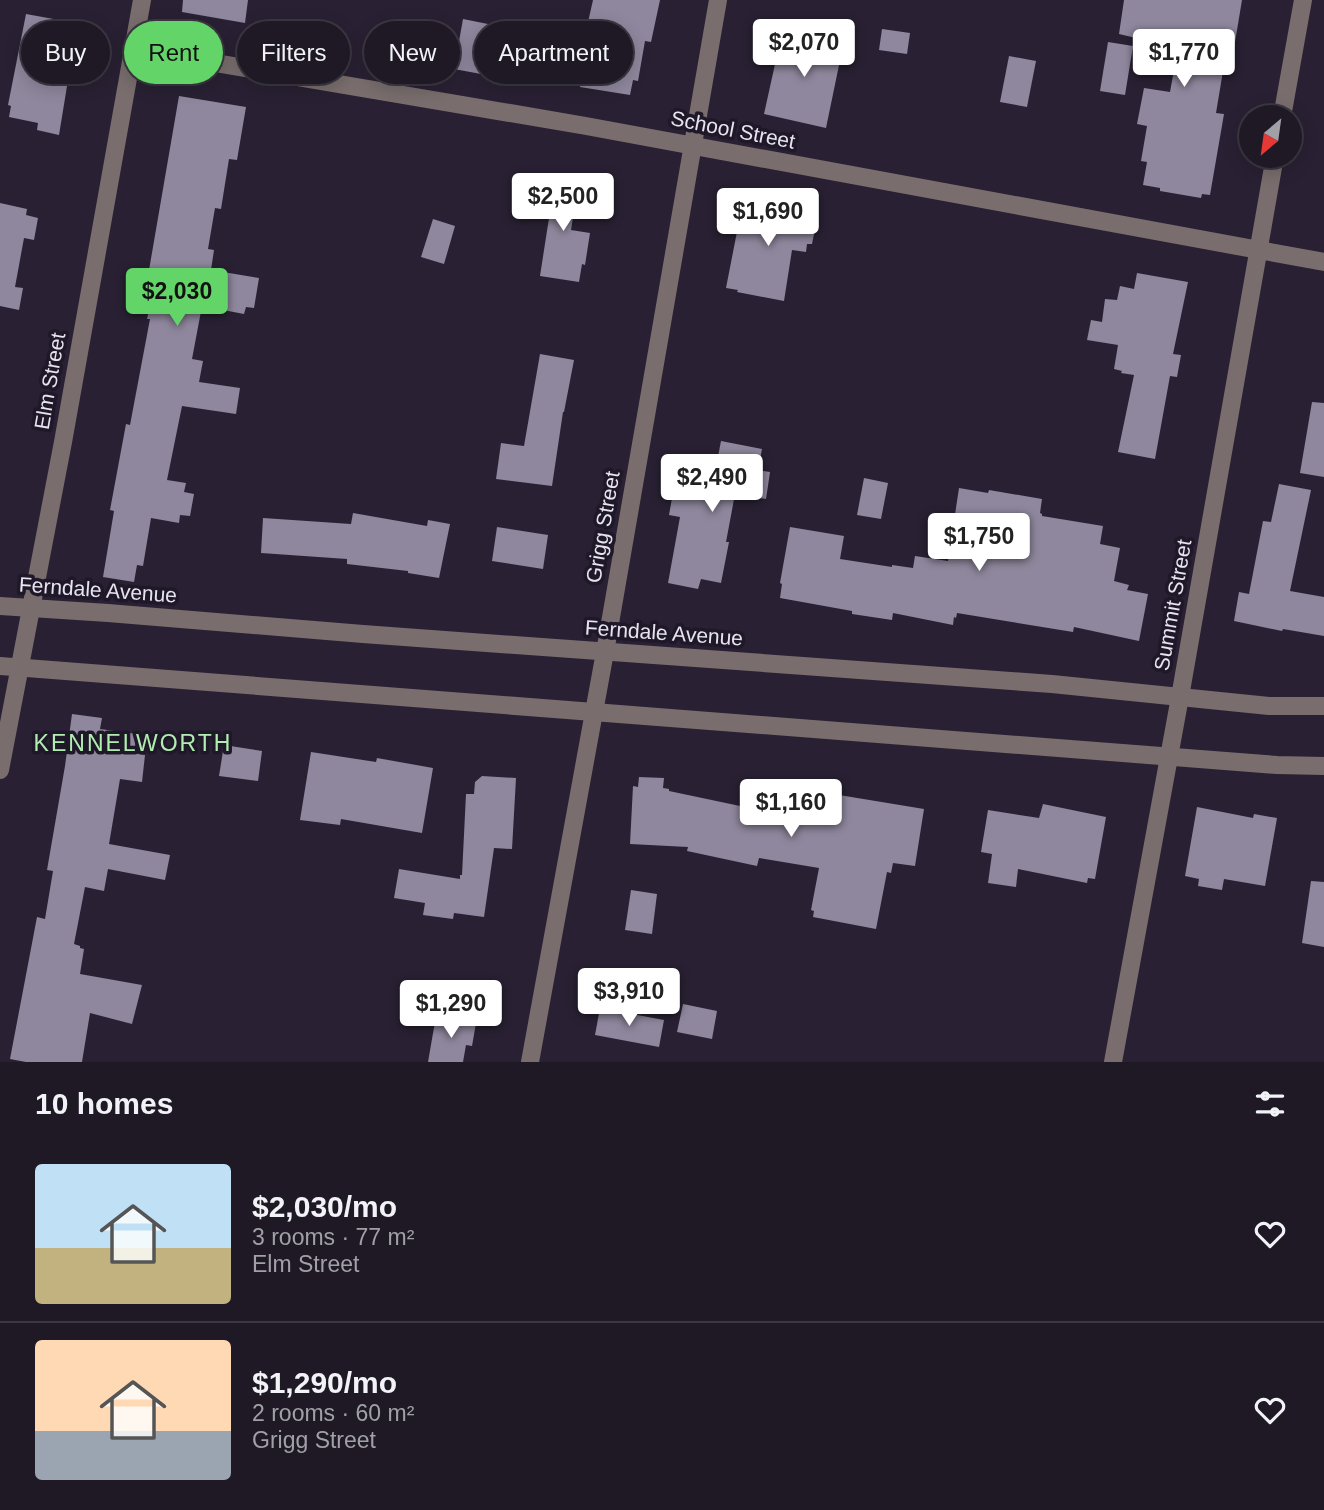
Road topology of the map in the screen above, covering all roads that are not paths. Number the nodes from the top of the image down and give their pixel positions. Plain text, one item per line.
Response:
1 (142, 0) edge
2 (718, 0) edge
3 (1303, 0) edge
4 (138, 21) edge
5 (223, 64) edge
6 (127, 84) edge
7 (1284, 105) edge
8 (692, 146) junction
9 (1273, 168) edge
10 (1259, 250) junction
11 (1324, 262) edge
12 (0, 606) edge
13 (30, 608) junction
14 (605, 652) junction
15 (0, 666) edge
16 (19, 668) junction
17 (1180, 697) junction
18 (1324, 706) edge
19 (594, 712) junction
20 (1169, 757) junction
21 (1324, 766) edge
22 (0, 770) edge
23 (530, 1062) edge
24 (1113, 1062) edge

1 - 4 street, Elm Street
2 - 8 street, Grigg Street
3 - 7 street
5 - 8 street, School Street
6 - 13 street, Elm Street
8 - 10 street, School Street
8 - 14 street, Grigg Street
9 - 10 street, Summit Street
10 - 11 street, School Street
10 - 17 street, Summit Street
12 - 13 street, Ferndale Avenue
13 - 14 street, Ferndale Avenue
13 - 16 street, Elm Street
14 - 17 street, Ferndale Avenue
14 - 19 street, Grigg Street
15 - 16 street
16 - 19 street
16 - 22 street, Elm Street
17 - 18 street, Ferndale Avenue
17 - 20 street, Summit Street
19 - 20 street
19 - 23 street, Grigg Street
20 - 21 street
20 - 24 street, Summit Street

